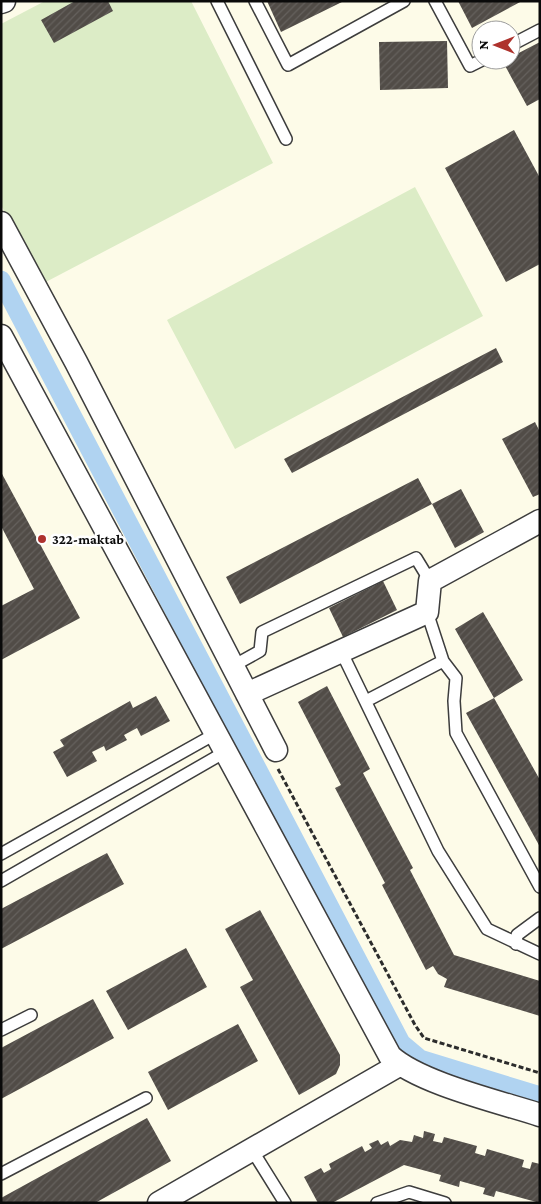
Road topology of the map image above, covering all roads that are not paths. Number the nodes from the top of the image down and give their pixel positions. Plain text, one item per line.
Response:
1 (217, 1) edge
2 (255, 1) edge
3 (404, 1) edge
4 (435, 1) edge
5 (540, 30) edge
6 (521, 40) edge
7 (471, 66) edge
8 (286, 139) dead end
9 (1, 223) edge
10 (1, 336) edge
11 (540, 521) edge
12 (430, 581) junction
13 (427, 612) junction
14 (341, 651) junction
15 (443, 660) junction
16 (233, 666) junction
17 (247, 694) junction
18 (366, 701) junction
19 (220, 743) junction
20 (276, 757) road end
21 (1, 854) edge
22 (1, 880) edge
23 (540, 887) edge
24 (540, 918) edge
25 (516, 944) junction
26 (540, 954) edge
27 (31, 1015) dead end
28 (1, 1030) edge
29 (399, 1065) junction
30 (146, 1098) dead end
31 (540, 1115) edge
32 (252, 1150) junction
33 (1, 1174) edge
34 (159, 1203) edge
35 (285, 1203) edge
36 (377, 1203) edge
37 (445, 1203) edge

1 - 8 lane
2 - 3 lane
4 - 7 lane
5 - 6 lane
9 - 16 street
10 - 19 street
11 - 12 street
12 - 13 street
12 - 16 lane
13 - 14 street
13 - 15 lane
14 - 17 street
14 - 18 lane
15 - 18 lane
15 - 23 lane
16 - 17 street
17 - 20 street
18 - 25 lane
19 - 21 lane
19 - 22 lane
19 - 29 street
24 - 25 lane
25 - 26 lane
27 - 28 lane
29 - 31 street
29 - 32 street
30 - 33 lane
32 - 34 street
32 - 35 lane
36 - 37 lane

